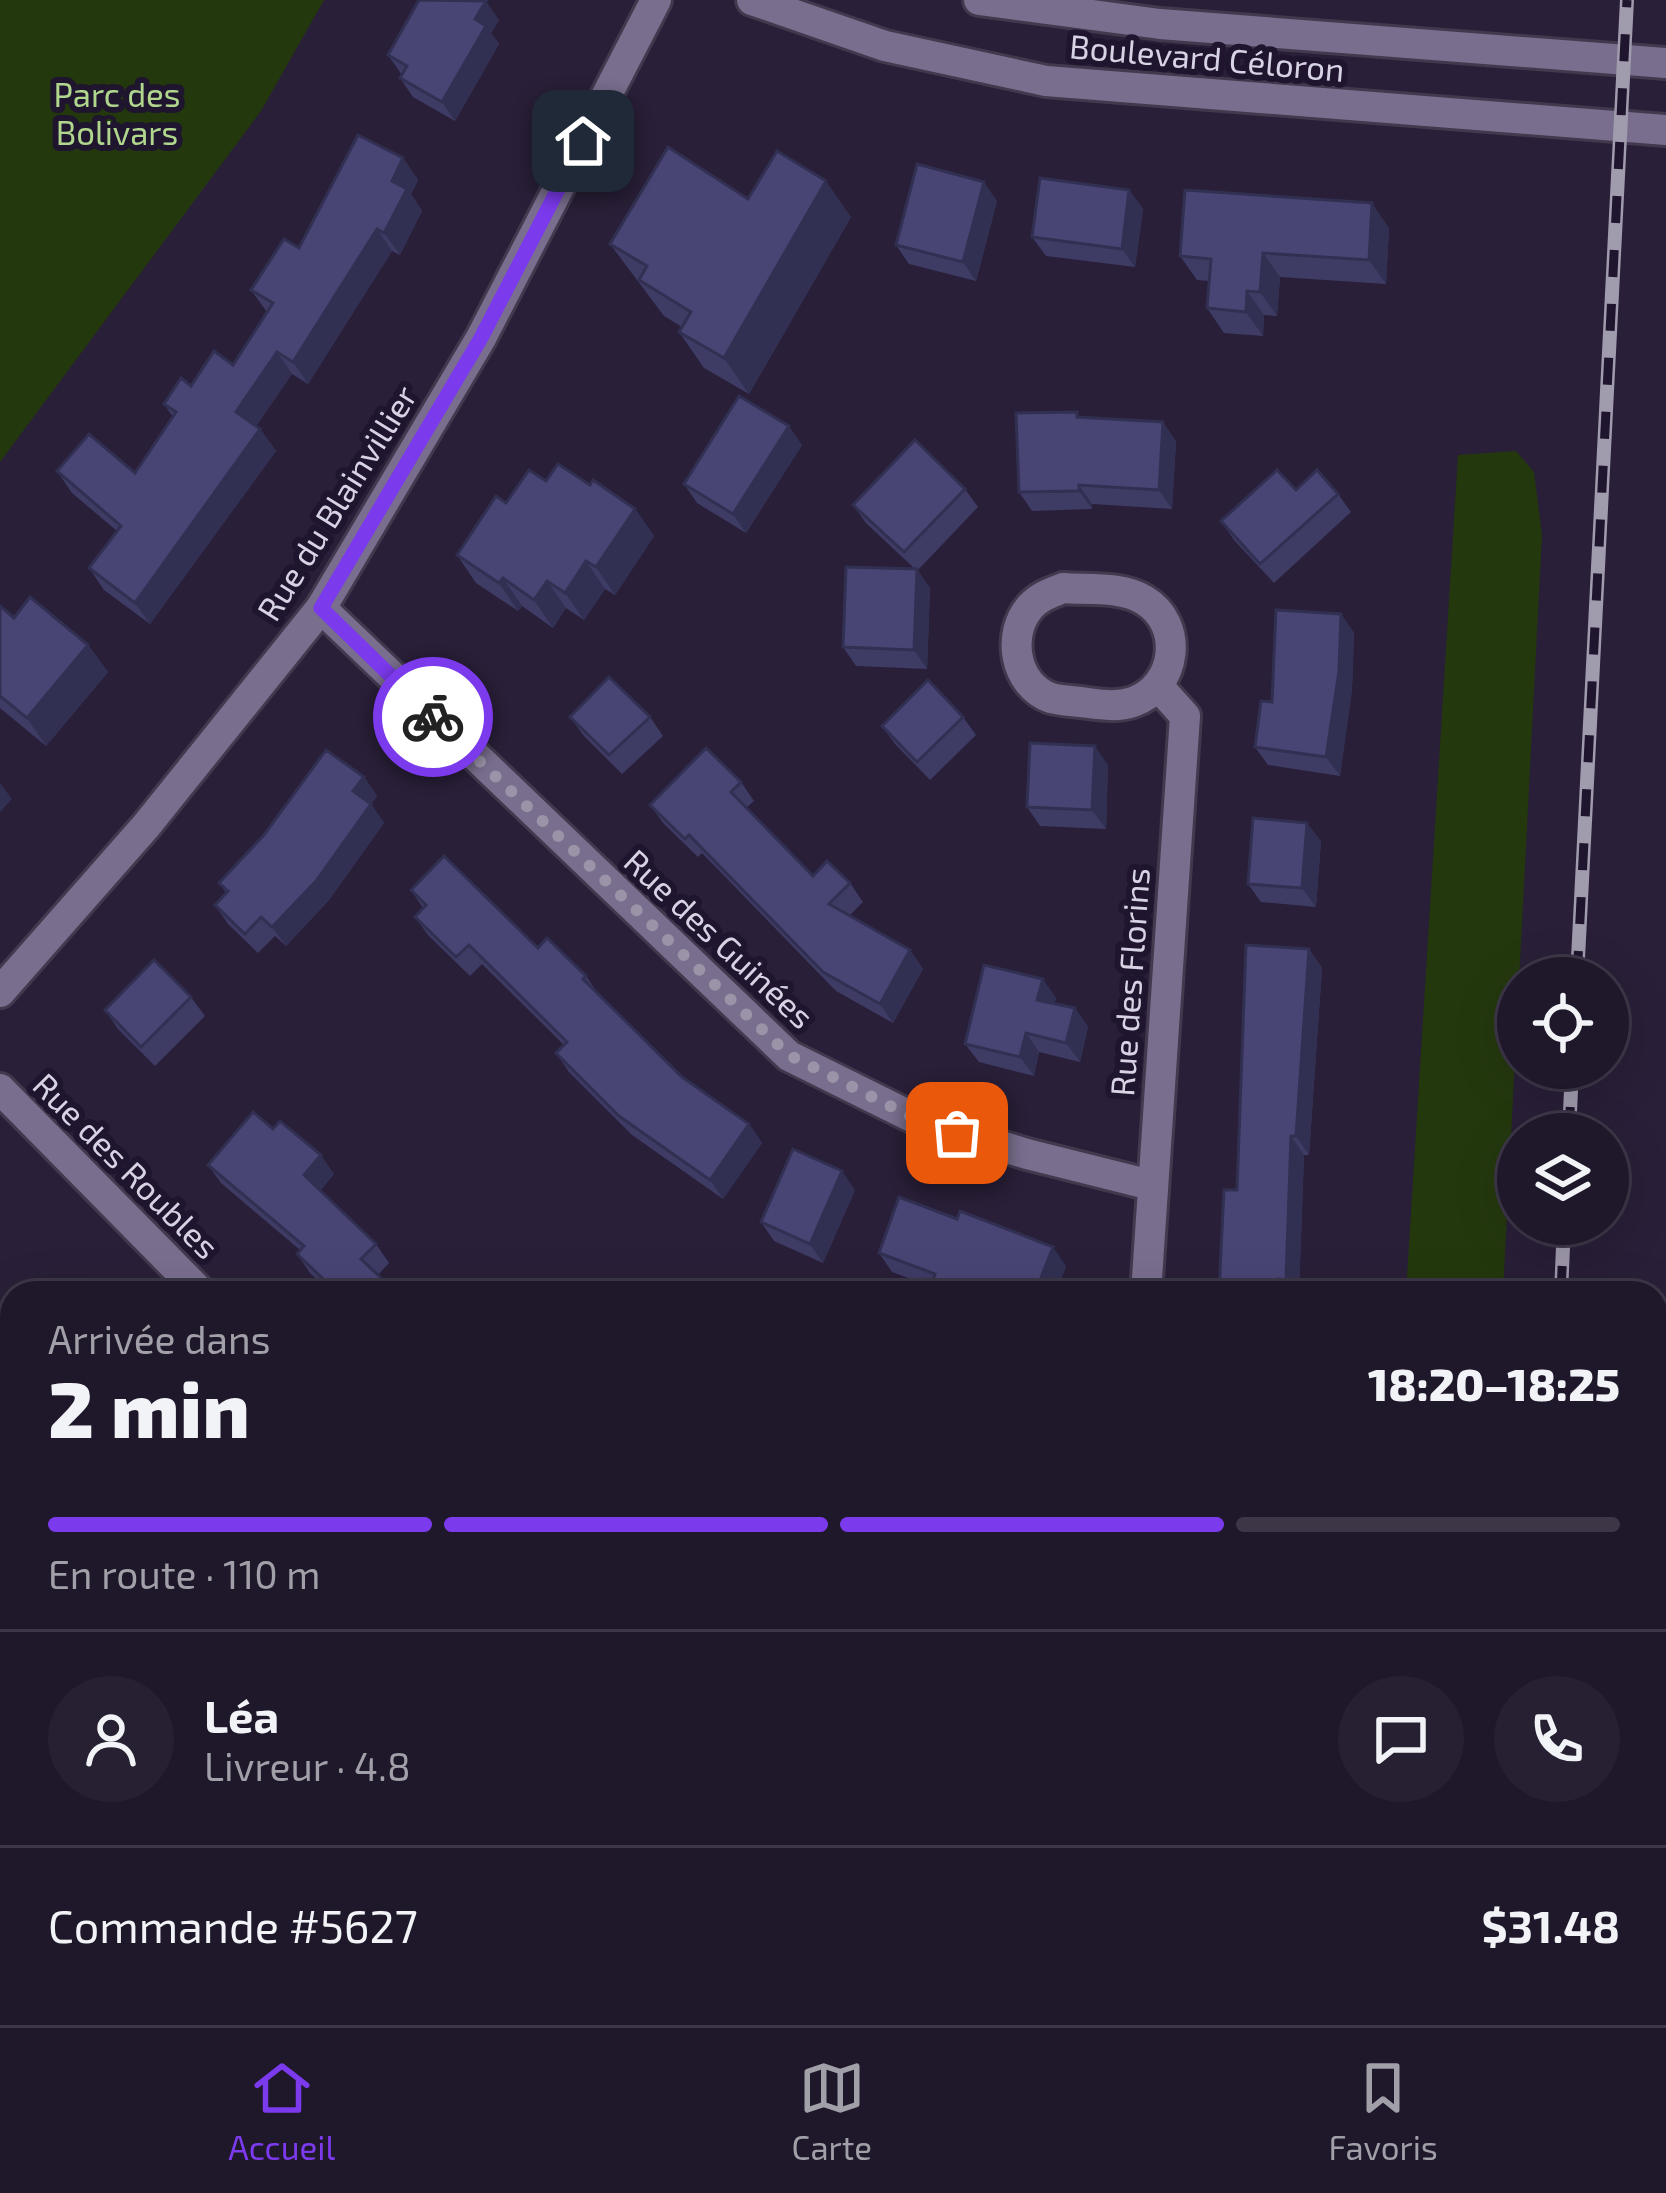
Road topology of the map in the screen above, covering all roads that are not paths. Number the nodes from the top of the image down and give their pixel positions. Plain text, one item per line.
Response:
1 (656, 0) edge
2 (752, 0) edge
3 (979, 0) edge
4 (1666, 63) edge
5 (1666, 130) edge
6 (321, 608) junction
7 (1158, 686) junction
8 (0, 992) edge
9 (0, 1089) edge
10 (1151, 1185) junction
11 (189, 1281) edge
12 (1147, 1281) edge

1 - 6 street, Rue du Blainvillier
2 - 5 street, Boulevard Céloron
3 - 4 street, Boulevard Céloron
6 - 8 street, Rue du Blainvillier
6 - 10 street, Rue des Guinées
7 - 7 street
7 - 10 street, Rue des Florins
9 - 11 street, Rue des Roubles
10 - 12 street, Rue des Florins

